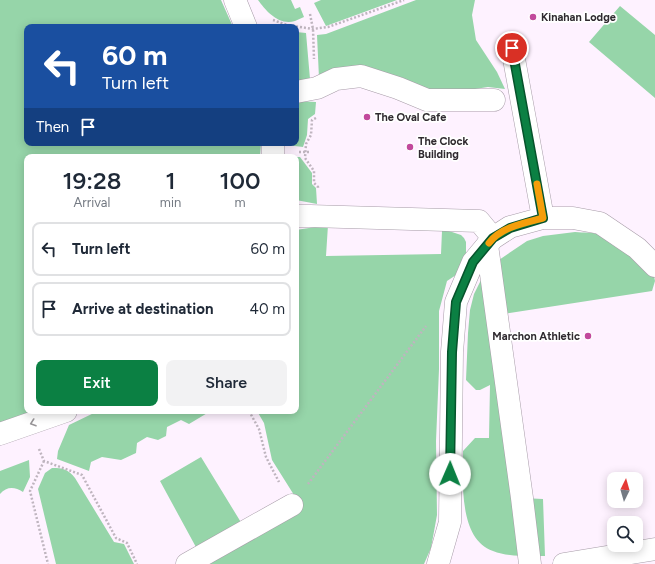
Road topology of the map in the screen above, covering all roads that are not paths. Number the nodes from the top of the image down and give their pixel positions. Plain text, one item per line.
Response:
1 (235, 0) edge
2 (245, 24) edge
3 (512, 48) dead end
4 (306, 90) edge
5 (494, 100) dead end
6 (299, 216) edge
7 (543, 218) junction
8 (490, 241) junction
9 (655, 266) edge
10 (58, 414) edge
11 (0, 434) edge
12 (292, 505) road end
13 (655, 549) edge
14 (188, 564) edge
15 (438, 564) edge
16 (530, 564) edge
17 (564, 564) edge

1 - 2 street
3 - 7 street
4 - 5 street
6 - 8 street
7 - 8 street
7 - 9 street
8 - 15 street
8 - 16 street
10 -> 11 street
12 - 14 street
13 - 17 street

